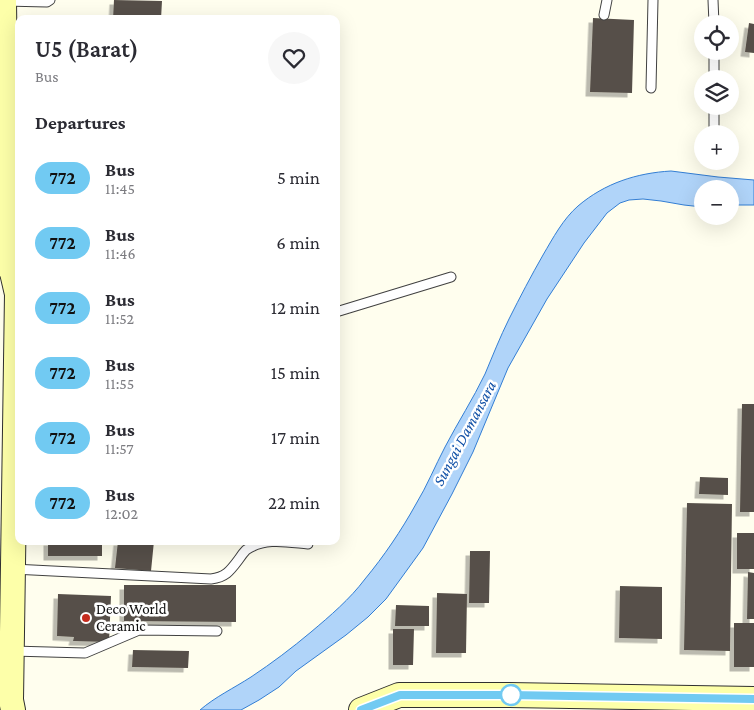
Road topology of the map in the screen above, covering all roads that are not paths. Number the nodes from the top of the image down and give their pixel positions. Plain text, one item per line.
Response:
1 (4, 0) edge
2 (50, 0) edge
3 (607, 0) edge
4 (653, 0) edge
5 (714, 0) edge
6 (604, 14) dead end
7 (714, 15) edge
8 (651, 88) dead end
9 (13, 224) edge
10 (451, 277) dead end
11 (12, 290) edge
12 (340, 311) edge
13 (15, 330) edge
14 (15, 480) edge
15 (7, 514) edge
16 (255, 545) edge
17 (9, 562) edge
18 (216, 631) dead end
19 (12, 651) junction
20 (754, 699) edge
21 (13, 710) edge
22 (361, 710) edge

1 - 2 lane
1 - 9 street
3 - 6 lane
4 - 8 lane
5 - 7 lane
9 - 11 street
10 - 12 lane
11 - 13 street
14 - 15 street
15 - 17 street
16 - 17 lane
17 - 19 street
18 - 19 lane
19 - 21 street
20 - 22 street

